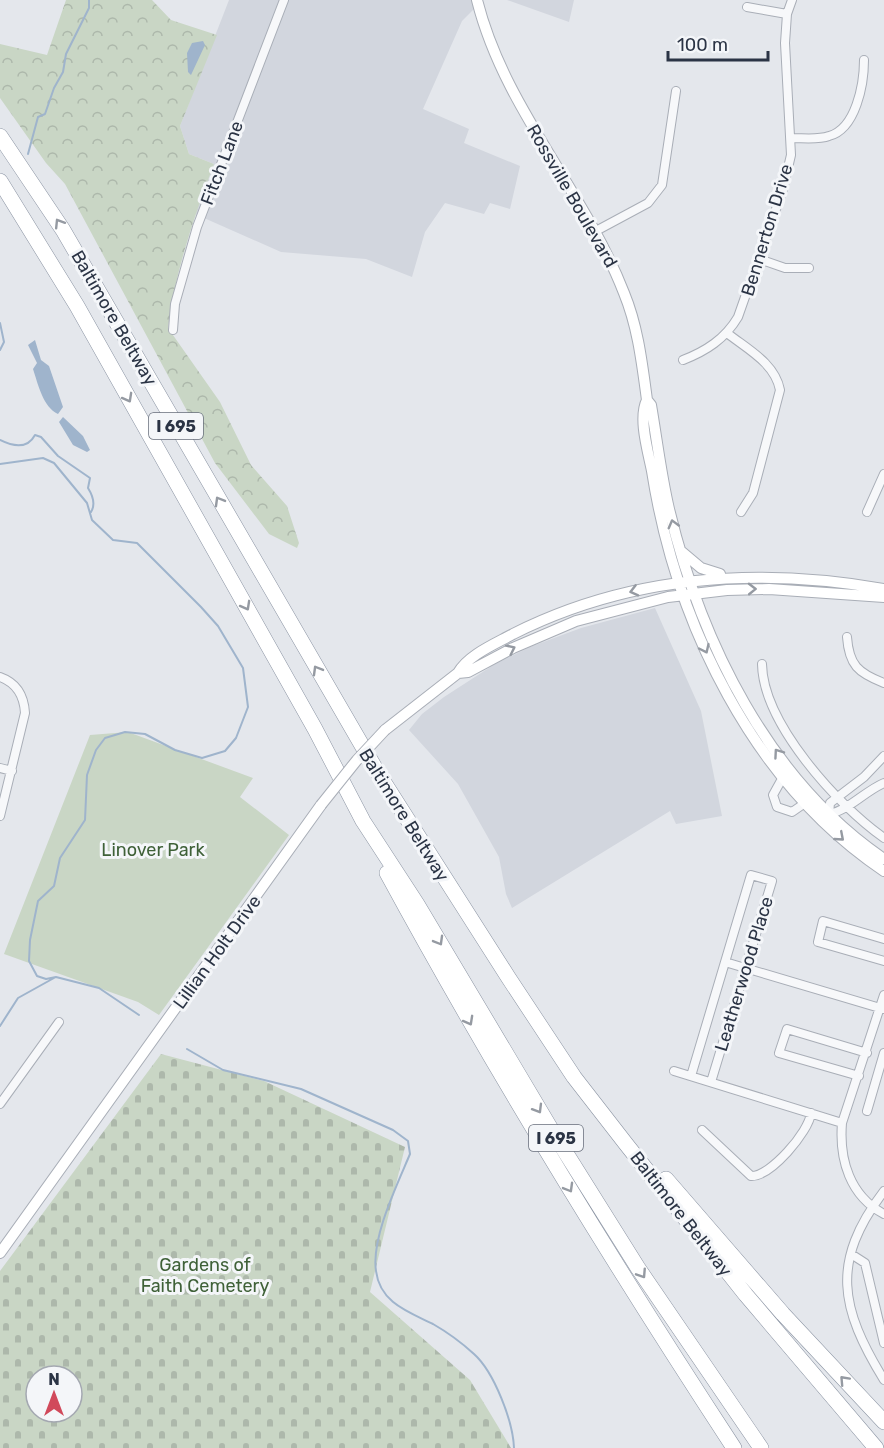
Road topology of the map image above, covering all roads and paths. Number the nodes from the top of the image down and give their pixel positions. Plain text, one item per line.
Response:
1 (284, 0) edge
2 (477, 0) edge
3 (792, 0) edge
4 (747, 7) dead end
5 (787, 14) junction
6 (864, 60) dead end
7 (676, 91) dead end
8 (0, 135) edge
9 (792, 138) junction
10 (0, 181) edge
11 (0, 194) edge
12 (594, 232) junction
13 (759, 259) junction
14 (810, 268) dead end
15 (173, 330) dead end
16 (91, 332) junction
17 (727, 333) junction
18 (683, 360) dead end
19 (647, 400) junction
20 (884, 474) edge
21 (741, 512) dead end
22 (867, 512) dead end
23 (680, 550) junction
24 (735, 576) junction
25 (684, 581) junction
26 (884, 589) edge
27 (688, 594) junction
28 (884, 597) edge
29 (551, 617) junction
30 (557, 628) junction
31 (847, 637) dead end
32 (762, 664) dead end
33 (458, 673) junction
34 (0, 677) edge
35 (884, 683) edge
36 (884, 756) edge
37 (0, 768) edge
38 (12, 771) junction
39 (783, 777) junction
40 (864, 777) junction
41 (884, 783) edge
42 (872, 788) junction
43 (838, 797) junction
44 (805, 803) junction
45 (846, 806) junction
46 (829, 814) junction
47 (0, 816) edge
48 (363, 821) junction
49 (884, 838) edge
50 (884, 859) edge
51 (884, 871) edge
52 (884, 939) edge
53 (884, 961) edge
54 (725, 962) junction
55 (747, 969) junction
56 (884, 995) edge
57 (882, 1009) edge
58 (59, 1022) dead end
59 (552, 1041) junction
60 (867, 1053) junction
61 (884, 1053) edge
62 (674, 1071) dead end
63 (691, 1076) junction
64 (859, 1076) junction
65 (711, 1082) junction
66 (0, 1104) edge
67 (867, 1112) dead end
68 (811, 1113) junction
69 (842, 1123) junction
70 (702, 1130) dead end
71 (884, 1191) edge
72 (872, 1207) junction
73 (884, 1214) edge
74 (0, 1253) edge
75 (850, 1254) junction
76 (776, 1330) junction
77 (665, 1341) junction
78 (884, 1343) edge
79 (884, 1380) edge
80 (884, 1422) edge
81 (734, 1448) edge
82 (742, 1448) edge
83 (761, 1448) edge
84 (876, 1448) edge
85 (884, 1448) edge

1 - 15 street, Fitch Lane
2 - 12 main road, Rossville Boulevard
3 - 5 street, Bennerton Drive
4 - 5 street
5 - 9 street, Bennerton Drive
6 - 9 street
7 - 12 street
59 -> 8 highway, Baltimore Beltway / I 695
9 - 13 street, Bennerton Drive
10 - 16 highway, Baltimore Beltway / I 695
11 - 16 highway
12 - 19 main road, Rossville Boulevard
13 - 14 street
13 - 17 street, Bennerton Drive
16 -> 48 highway, Baltimore Beltway / I 695
17 - 18 street, Bennerton Drive
17 - 21 street
23 -> 19 main road, Rossville Boulevard
19 - 25 main road, Rossville Boulevard
20 - 22 street
23 - 24 main road
23 - 25 main road, Rossville Boulevard
24 - 25 main road, Lillian Holt Drive
24 - 26 main road
25 - 27 main road, Rossville Boulevard
25 -> 29 main road, Lillian Holt Drive
27 -> 28 main road, Lillian Holt Drive
27 - 30 main road, Lillian Holt Drive
27 -> 39 main road, Rossville Boulevard
46 -> 27 main road, Rossville Boulevard
29 - 30 main road
29 - 33 main road, Lillian Holt Drive
33 -> 30 main road, Lillian Holt Drive
31 - 35 street
32 - 43 street
33 - 74 main road, Lillian Holt Drive, bridge
34 - 38 street
36 - 40 street
37 - 38 street
38 - 47 street
39 - 44 main road, Rossville Boulevard
39 - 44 street
40 - 42 street
40 - 43 street
41 - 42 street
42 - 45 street
43 - 45 street
43 - 46 street
44 -> 51 main road, Rossville Boulevard
45 - 46 street
45 - 49 street
46 - 50 main road, Rossville Boulevard
48 -> 77 highway
48 -> 83 highway, Baltimore Beltway / I 695
52 - 53 street
54 - 55 street
54 - 55 street, Leatherwood Place
54 - 63 street, Leatherwood Place
55 - 57 street
55 - 65 street, Leatherwood Place
56 - 57 street
57 - 60 street
58 - 66 street
59 - 76 highway, Baltimore Beltway / I 695
80 -> 59 highway
60 - 64 street
60 - 64 street
61 - 67 street
62 - 63 street
63 - 65 street
64 - 69 street
65 - 68 street
68 - 69 street
68 - 70 street
69 - 72 street
71 - 72 street
72 - 73 street
72 - 75 street
75 - 78 street
75 - 79 street
76 - 84 highway, Baltimore Beltway / I 695
76 - 85 highway
77 - 81 highway
77 - 82 highway

